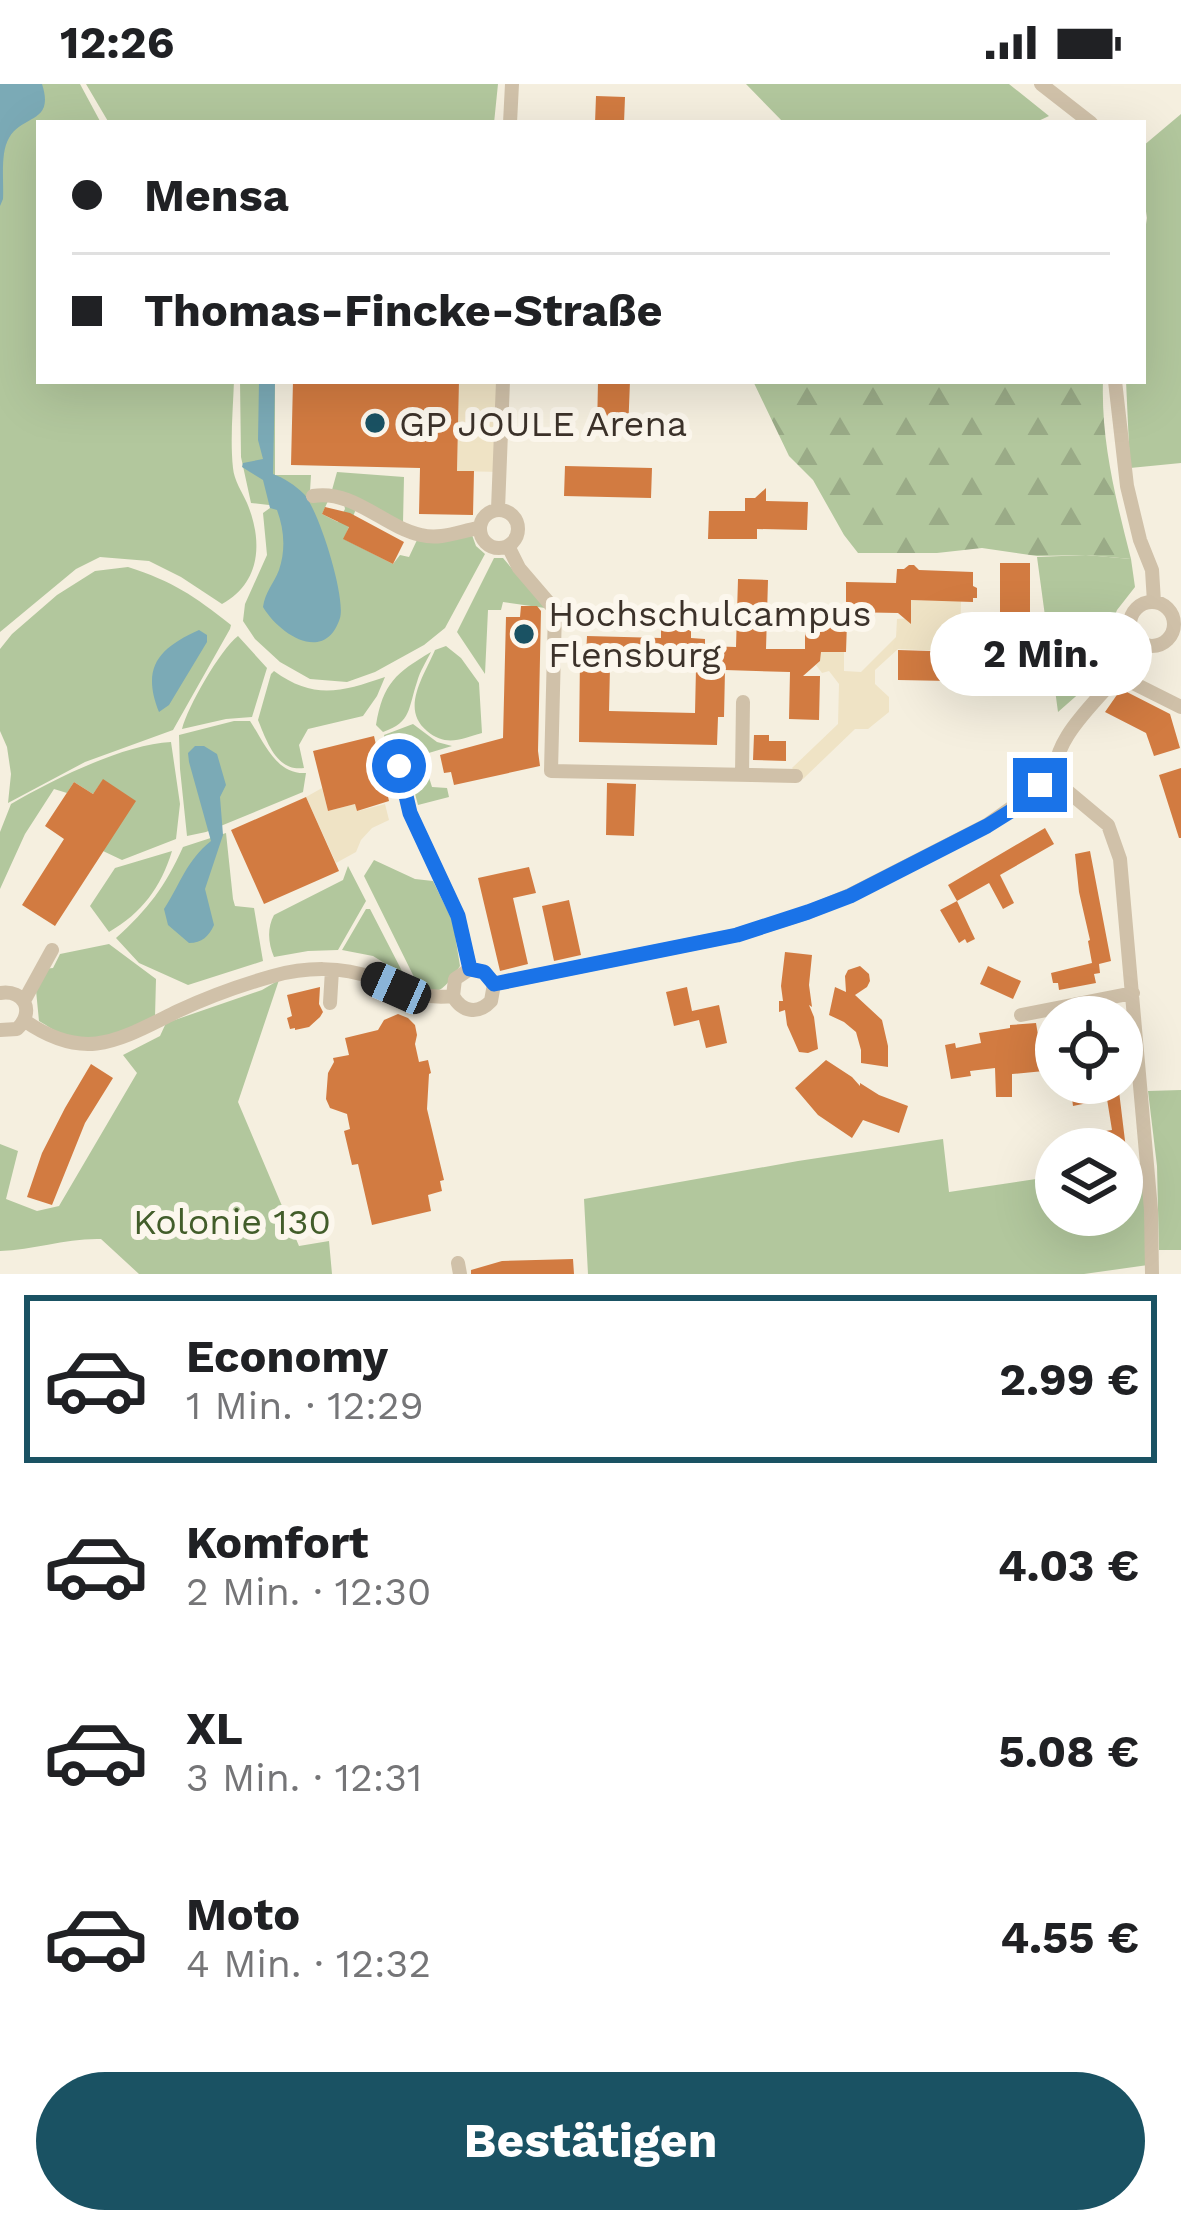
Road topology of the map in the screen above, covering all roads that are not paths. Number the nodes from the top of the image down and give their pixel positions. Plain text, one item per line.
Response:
1 (512, 84) edge
2 (1041, 84) edge
3 (510, 120) edge
4 (1086, 120) edge
5 (502, 384) edge
6 (1115, 384) edge
7 (313, 496) dead end
8 (498, 509) junction
9 (479, 528) junction
10 (508, 546) junction
11 (1154, 602) junction
12 (1177, 633) edge
13 (1139, 643) junction
14 (1117, 675) junction
15 (743, 702) dead end
16 (1181, 707) edge
17 (399, 766) dead end
18 (742, 775) junction
19 (796, 776) dead end
20 (1055, 777) junction
21 (52, 950) dead end
22 (470, 969) junction
23 (332, 970) junction
24 (494, 984) junction
25 (0, 993) edge
26 (1133, 993) junction
27 (453, 996) junction
28 (24, 1001) junction
29 (330, 1003) dead end
30 (1021, 1015) dead end
31 (25, 1021) junction
32 (0, 1030) edge
33 (1152, 1274) edge

1 - 3 street
2 - 4 street
5 - 8 street
6 - 11 street
7 - 9 street
8 - 9 street
8 - 10 street
9 - 10 street
10 - 18 street
11 - 12 street
11 - 13 street
12 - 13 street
13 - 14 street
14 - 16 street
14 - 20 street
15 - 18 street
17 - 22 street
18 - 19 street
20 - 24 street
20 - 26 street
21 - 28 street
22 - 24 street
22 - 27 street
23 - 27 street
23 - 29 street
23 - 31 street
24 - 27 street
25 - 28 street
26 - 30 street
26 - 33 street
28 - 31 street
31 - 32 street

